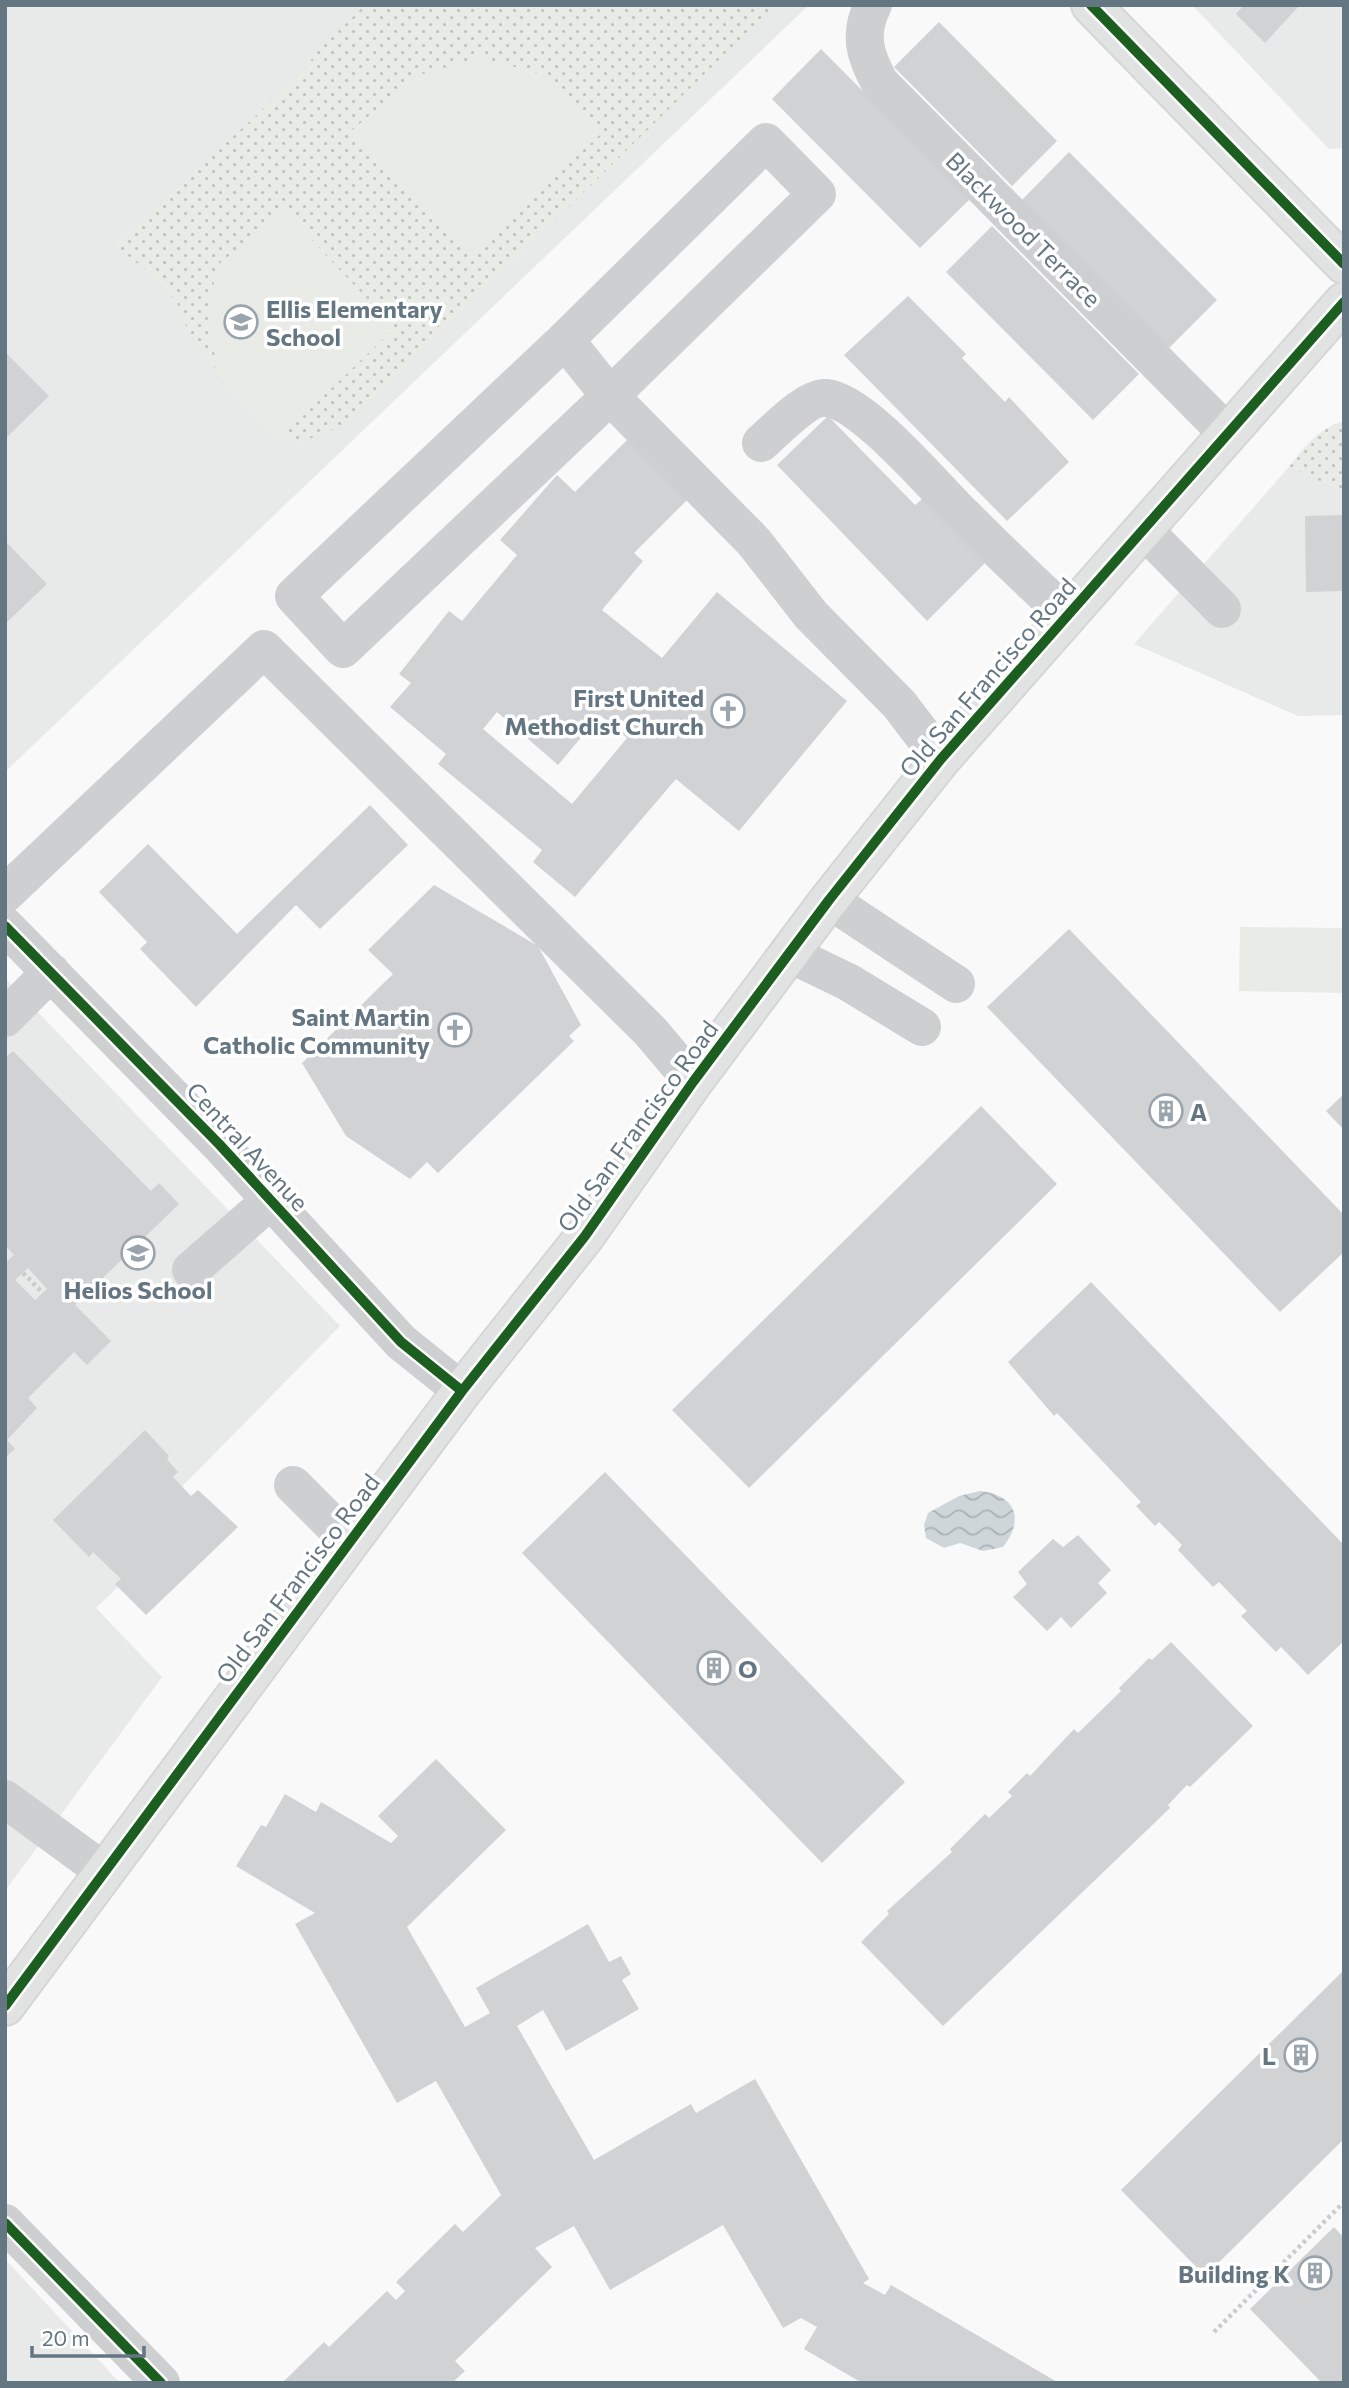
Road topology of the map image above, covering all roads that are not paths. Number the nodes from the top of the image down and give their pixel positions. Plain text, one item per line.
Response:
1 (873, 5) edge
2 (1091, 5) edge
3 (1344, 264) edge
4 (1344, 302) edge
5 (565, 340) junction
6 (610, 396) junction
7 (1227, 433) junction
8 (761, 443) dead end
9 (1143, 529) junction
10 (1222, 609) dead end
11 (1068, 616) junction
12 (941, 759) junction
13 (5, 894) edge
14 (829, 900) junction
15 (5, 926) edge
16 (788, 953) junction
17 (51, 972) junction
18 (956, 984) dead end
19 (5, 1018) edge
20 (922, 1027) dead end
21 (693, 1082) junction
22 (271, 1200) junction
23 (191, 1270) dead end
24 (462, 1391) junction
25 (293, 1485) dead end
26 (350, 1542) junction
27 (5, 1799) edge
28 (105, 1872) junction
29 (5, 2006) edge
30 (5, 2223) edge
31 (161, 2383) edge

1 - 7 street, Blackwood Terrace
2 - 3 main road
4 - 7 main road, Old San Francisco Road
5 - 6 street
5 - 6 street
5 - 6 street
6 - 12 street
7 - 9 main road, Old San Francisco Road
8 - 11 street
9 - 10 street
9 - 11 main road, Old San Francisco Road
11 - 12 main road, Old San Francisco Road
12 - 14 main road, Old San Francisco Road
13 - 21 street
14 - 16 main road, Old San Francisco Road
14 - 18 street
15 - 17 street, Central Avenue
16 - 20 street
16 - 21 main road, Old San Francisco Road
17 - 19 street
17 - 22 street, Central Avenue
21 - 24 main road, Old San Francisco Road
22 - 23 street
22 - 24 street, Central Avenue
24 - 26 main road, Old San Francisco Road
25 - 26 street
26 - 28 main road, Old San Francisco Road
27 - 28 street
28 - 29 main road, Old San Francisco Road
30 - 31 street

